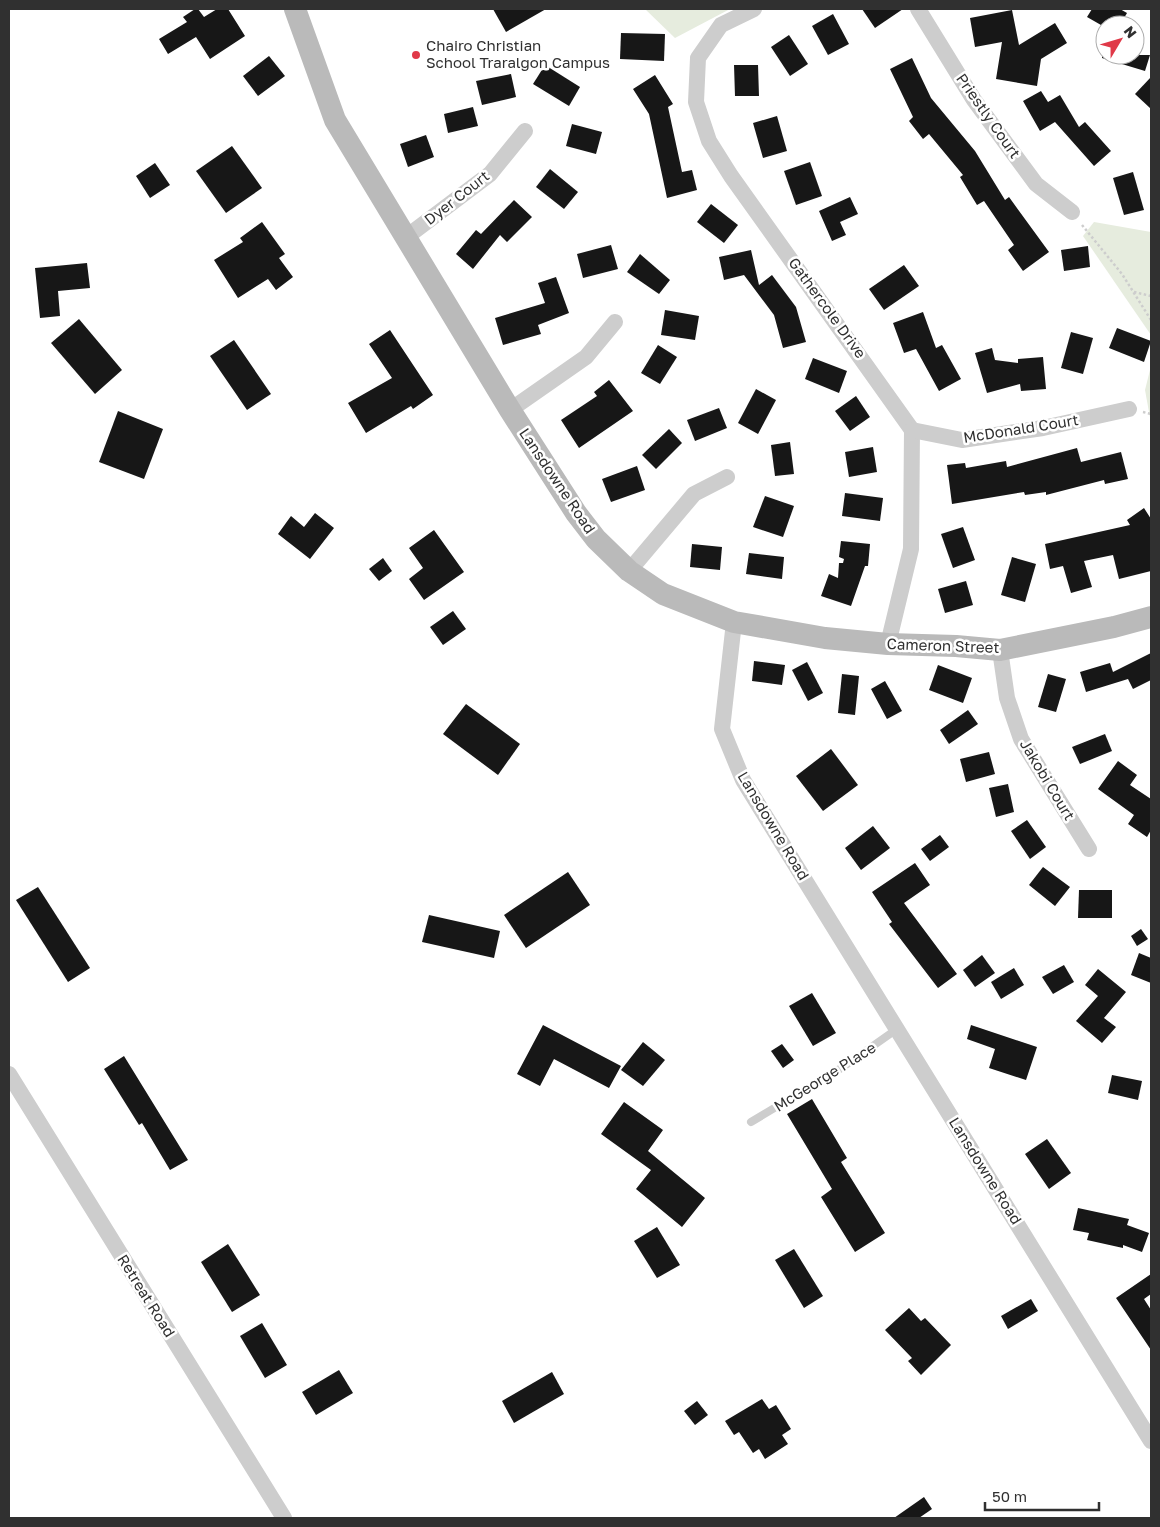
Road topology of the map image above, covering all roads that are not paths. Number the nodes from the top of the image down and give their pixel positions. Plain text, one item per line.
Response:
1 (295, 9) edge
2 (754, 9) edge
3 (918, 9) edge
4 (525, 131) dead end
5 (1072, 212) road end
6 (405, 238) junction
7 (615, 322) dead end
8 (510, 410) junction
9 (1130, 410) dead end
10 (912, 430) junction
11 (727, 478) dead end
12 (629, 571) junction
13 (1151, 617) edge
14 (734, 622) junction
15 (888, 644) junction
16 (1000, 650) junction
17 (1089, 849) dead end
18 (897, 1029) junction
19 (9, 1074) edge
20 (751, 1122) dead end
21 (1151, 1441) edge
22 (284, 1518) edge

1 - 6 street, Lansdowne Road
2 - 10 street, Gathercole Drive
3 - 5 street, Priestly Court
4 - 6 street, Dyer Court
6 - 8 street, Lansdowne Road
7 - 8 street
8 - 12 street, Lansdowne Road
9 - 10 street, McDonald Court
10 - 15 street
11 - 12 street
12 - 14 street, Lansdowne Road
13 - 16 street, Cameron Street
14 - 15 street, Cameron Street
14 - 18 street, Lansdowne Road
15 - 16 street, Cameron Street
16 - 17 street, Jakobi Court
18 - 20 lane, McGeorge Place
18 - 21 street, Lansdowne Road
19 - 22 street, Retreat Road

